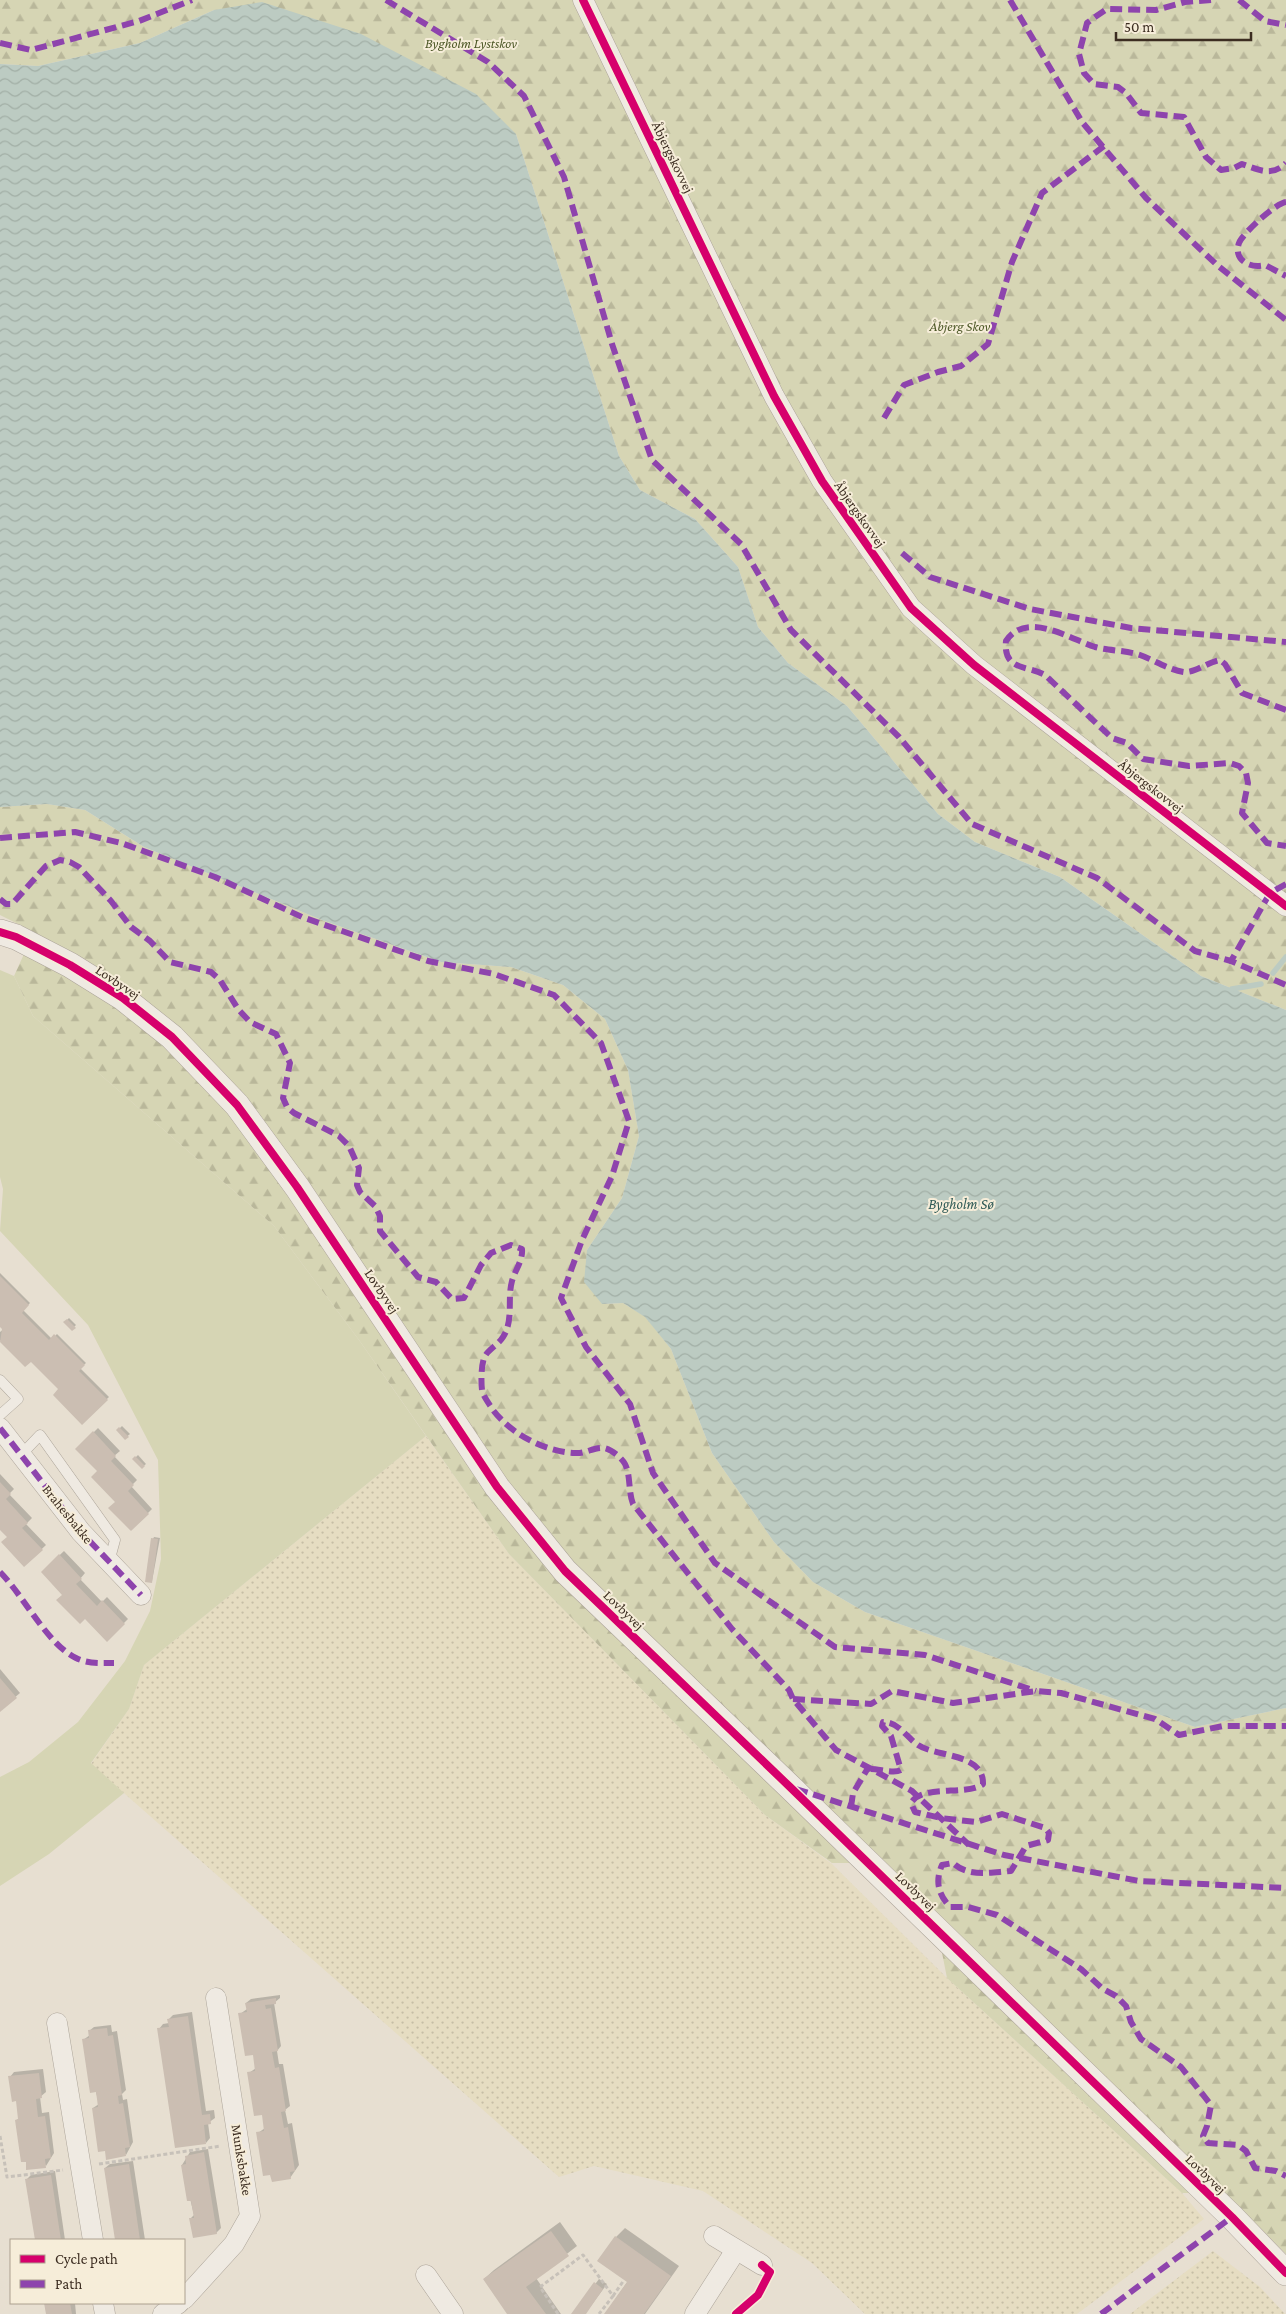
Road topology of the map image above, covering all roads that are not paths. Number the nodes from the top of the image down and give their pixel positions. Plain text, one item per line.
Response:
1 (583, 0) edge
2 (1286, 906) edge
3 (0, 932) edge
4 (0, 1380) edge
5 (0, 1415) edge
6 (0, 1428) edge
7 (21, 1455) junction
8 (109, 1562) junction
9 (141, 1596) dead end
10 (216, 1998) dead end
11 (58, 2024) dead end
12 (714, 2236) dead end
13 (93, 2239) edge
14 (736, 2250) junction
15 (762, 2265) dead end
16 (1286, 2273) edge
17 (426, 2275) dead end
18 (185, 2298) edge
19 (177, 2304) edge
20 (163, 2314) edge
21 (453, 2314) edge
22 (695, 2314) edge

1 - 2 street, Åbjergskovvej
3 - 16 street, Lovbyvej
4 - 5 lane
6 - 7 street, Brahesbakke
7 - 8 street, Brahesbakke
7 - 8 lane
8 - 9 street, Brahesbakke
10 - 18 street, Munksbakke
11 - 13 street
12 - 14 street
14 - 15 street
14 - 22 street
17 - 21 street
19 - 20 street

